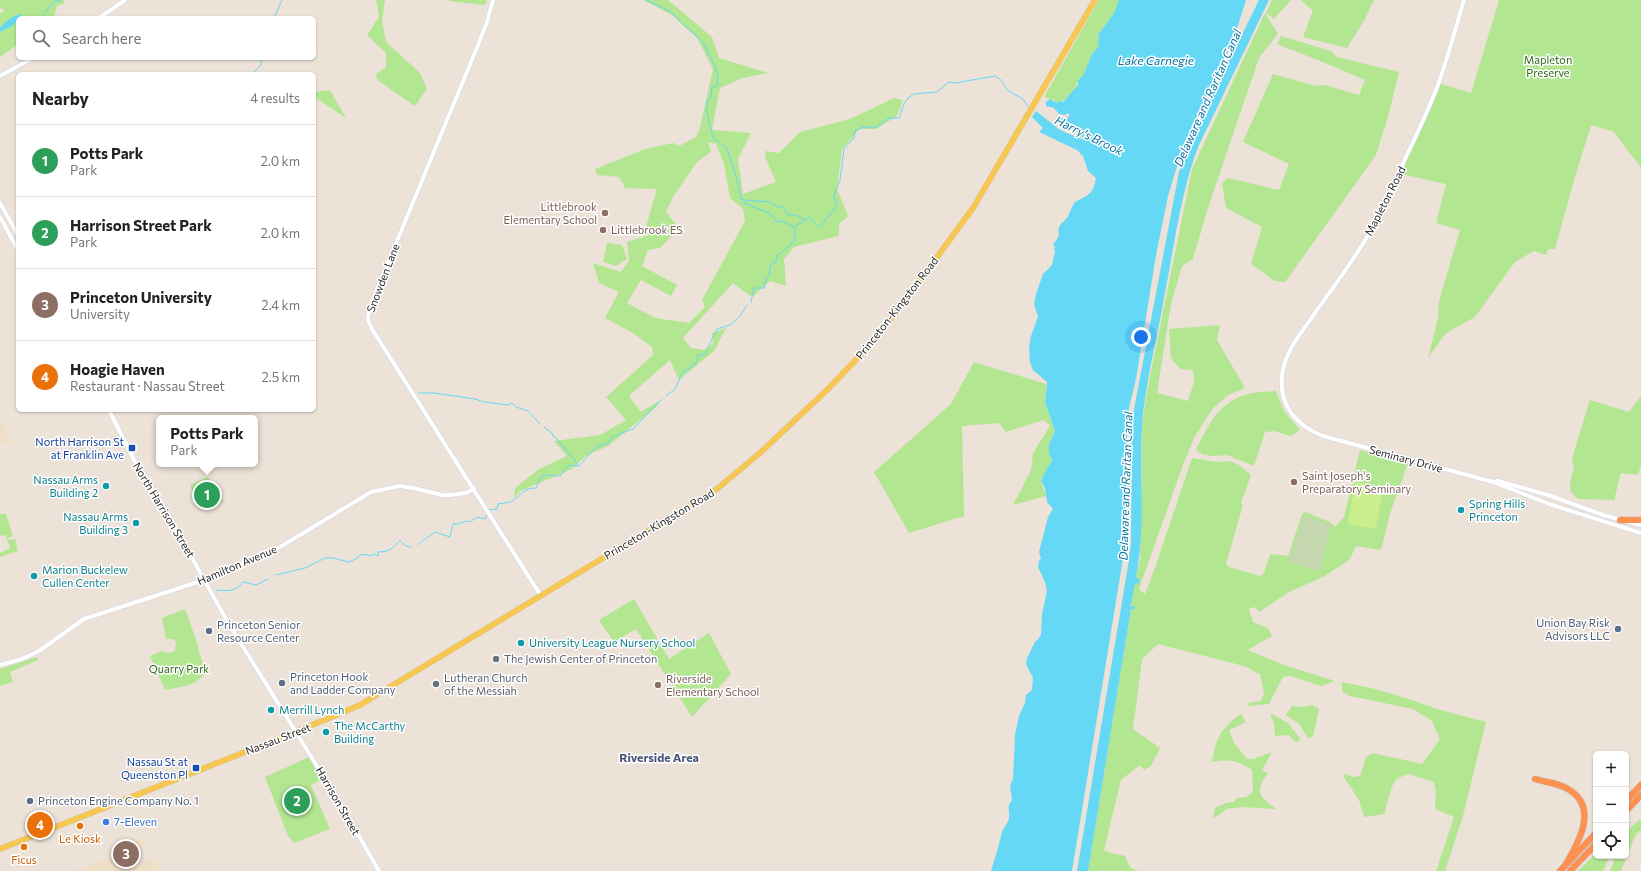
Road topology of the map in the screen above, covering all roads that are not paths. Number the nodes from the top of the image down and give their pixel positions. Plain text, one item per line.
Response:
1 (125, 0) edge
2 (493, 0) edge
3 (1095, 0) edge
4 (1464, 0) edge
5 (102, 16) edge
6 (29, 60) edge
7 (0, 76) edge
8 (0, 203) edge
9 (0, 217) edge
10 (16, 231) edge
11 (16, 246) edge
12 (1282, 387) joint
13 (110, 412) edge
14 (1493, 482) junction
15 (474, 489) junction
16 (1620, 520) junction
17 (1641, 520) edge
18 (1641, 525) edge
19 (1641, 532) edge
20 (204, 580) junction
21 (541, 596) junction
22 (0, 665) edge
23 (296, 732) junction
24 (1535, 779) dead end
25 (1641, 785) edge
26 (1641, 795) edge
27 (1629, 798) edge
28 (1629, 809) edge
29 (1593, 835) edge
30 (1593, 847) edge
31 (0, 849) edge
32 (1566, 864) junction
33 (379, 871) edge
34 (1560, 871) edge
35 (1570, 871) edge

1 - 5 street
2 - 15 street, Snowden Lane
3 - 21 main road, Princeton-Kingston Road
4 - 12 street, Mapleton Road
6 - 7 street
8 - 10 street
9 - 11 street
12 - 14 street, Seminary Drive
13 - 20 street, North Harrison Street
14 - 16 street
14 - 19 street, Seminary Drive
15 - 20 street, Hamilton Avenue
15 - 21 street, Snowden Lane
16 - 17 highway
16 - 18 street
20 - 22 street, Hamilton Avenue
20 - 23 street, North Harrison Street
21 - 23 main road, Nassau Street
23 - 31 main road, Nassau Street
23 - 33 street, Harrison Street
24 - 32 highway
25 - 27 highway
26 - 28 highway
29 - 32 highway
30 - 35 highway
32 - 34 highway

